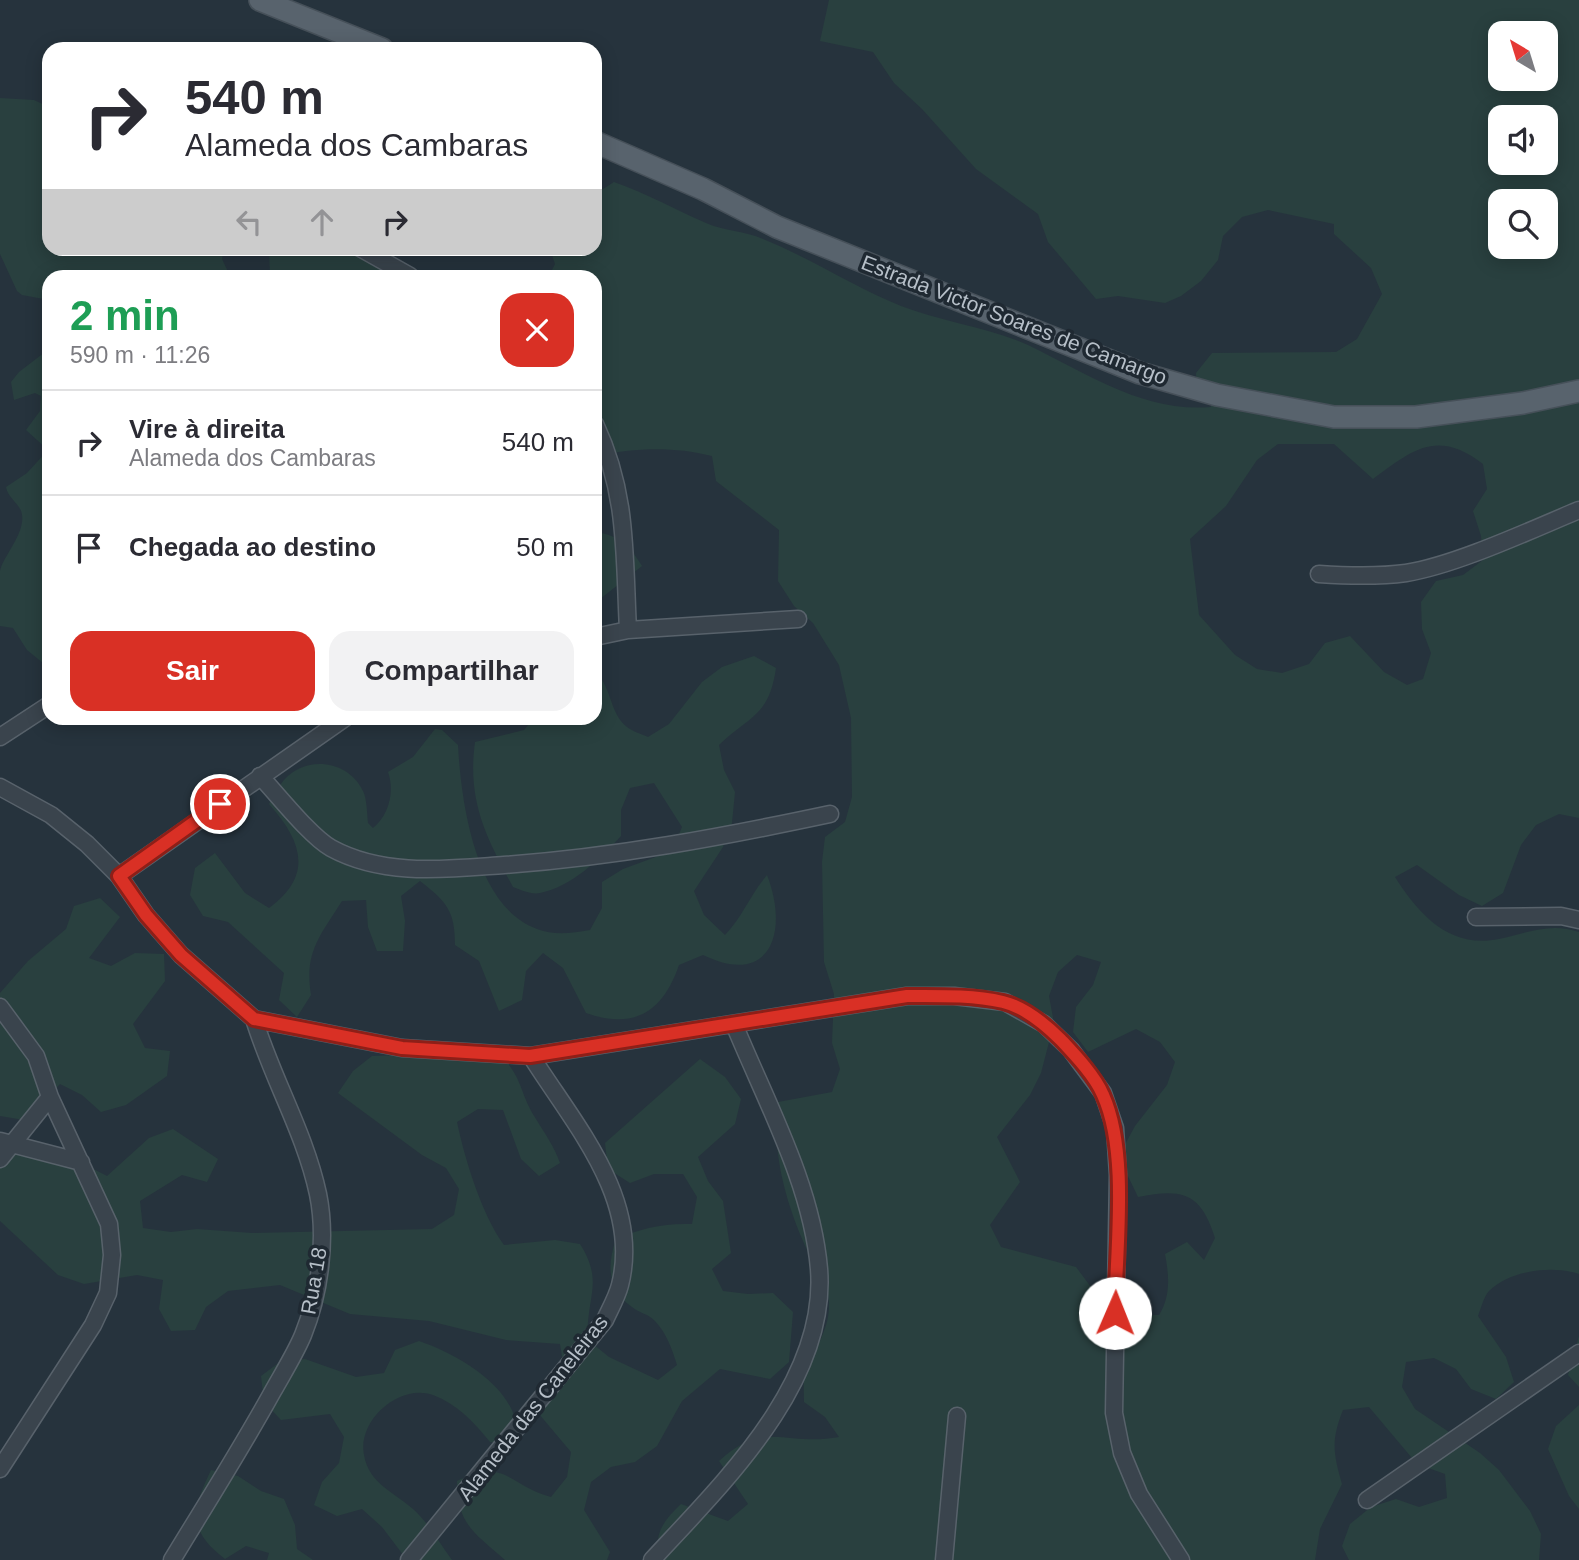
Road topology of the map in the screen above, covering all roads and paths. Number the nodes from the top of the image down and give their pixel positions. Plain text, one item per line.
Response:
1 (260, 0) edge
2 (365, 42) edge
3 (602, 145) edge
4 (374, 256) edge
5 (399, 270) edge
6 (1579, 391) edge
7 (602, 439) edge
8 (1579, 510) edge
9 (1320, 574) dead end
10 (798, 619) dead end
11 (628, 631) junction
12 (602, 636) edge
13 (42, 710) edge
14 (335, 725) edge
15 (0, 737) edge
16 (260, 776) junction
17 (0, 787) edge
18 (830, 814) dead end
19 (119, 876) junction
20 (1476, 917) dead end
21 (1579, 920) edge
22 (0, 1007) edge
23 (254, 1019) junction
24 (734, 1024) junction
25 (530, 1056) junction
26 (50, 1097) junction
27 (6, 1142) edge
28 (0, 1159) edge
29 (81, 1162) junction
30 (1579, 1353) edge
31 (957, 1416) dead end
32 (0, 1469) edge
33 (1367, 1500) dead end
34 (172, 1560) edge
35 (408, 1560) edge
36 (652, 1560) edge
37 (944, 1560) edge
38 (1181, 1560) edge

1 - 2 main road
3 - 6 main road, Estrada Victor Soares de Camargo
4 - 5 street
7 - 11 street
8 - 9 street
10 - 11 street
11 - 12 street
13 - 15 street
14 - 16 street
16 - 18 street
16 - 19 street
17 - 19 street
19 - 23 street
20 - 21 street
22 - 26 street
23 - 25 street
23 - 34 street, Rua 18
24 - 25 street
24 - 36 street
24 - 38 street
25 - 35 street, Alameda das Caneleiras
26 - 27 street
26 - 29 street
27 - 28 street
27 - 29 street
29 - 32 street
30 - 33 street
31 - 37 street

